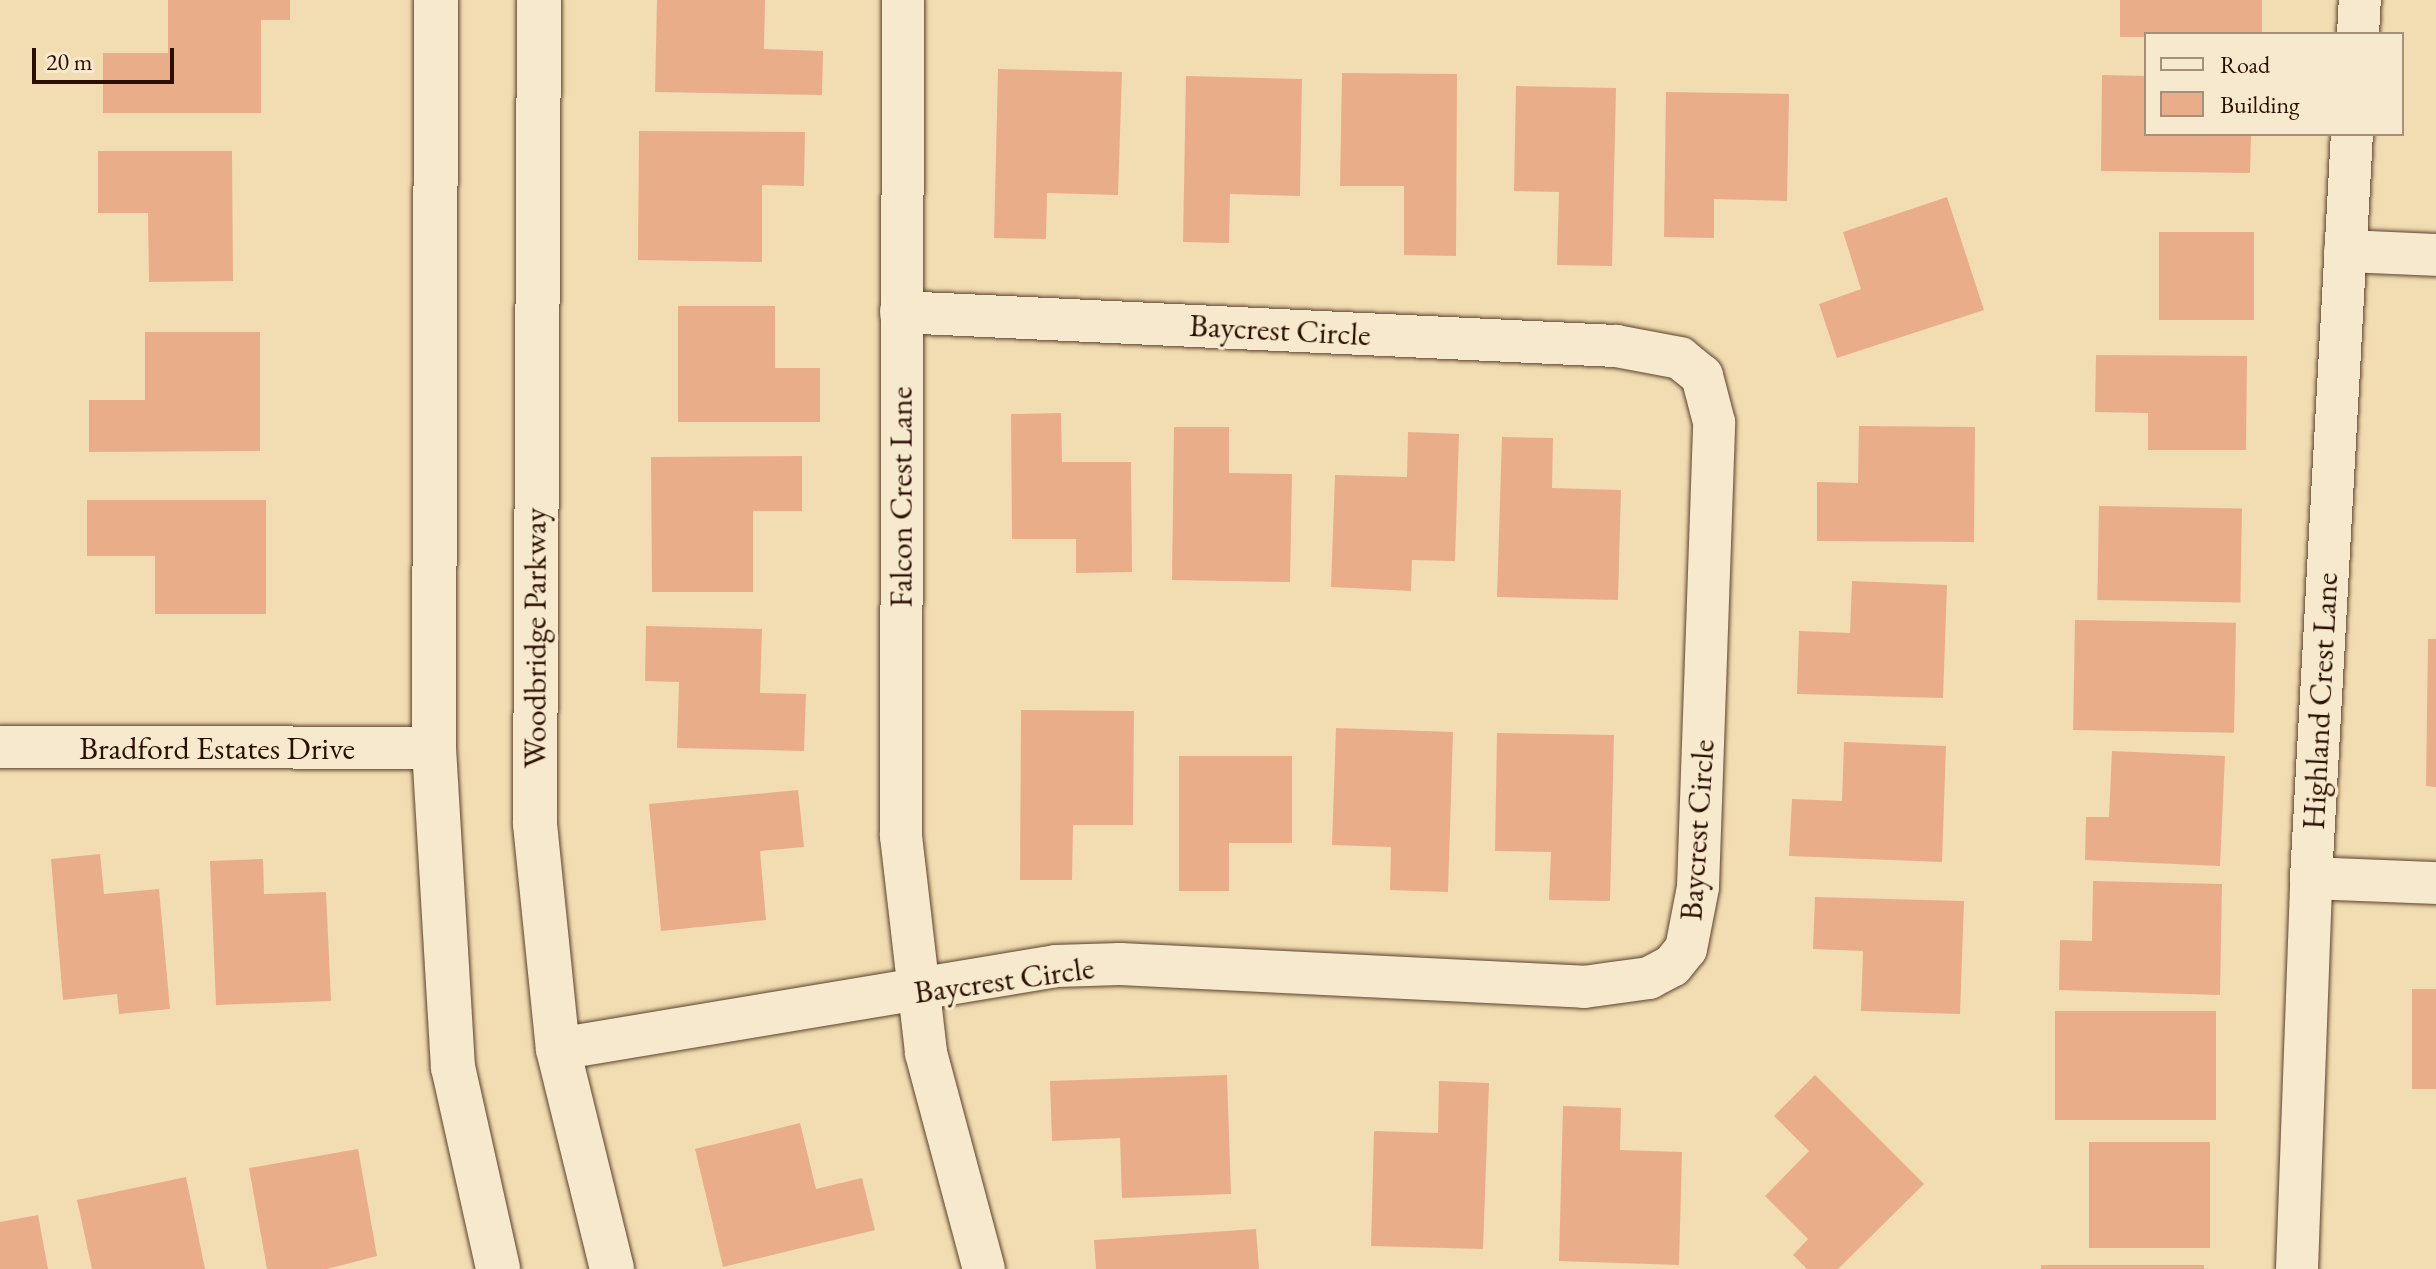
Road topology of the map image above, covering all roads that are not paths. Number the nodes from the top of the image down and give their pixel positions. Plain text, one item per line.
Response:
1 (436, 0) edge
2 (539, 0) edge
3 (903, 0) edge
4 (2360, 0) edge
5 (2358, 32) edge
6 (2352, 136) edge
7 (2345, 251) junction
8 (2436, 255) edge
9 (901, 312) junction
10 (0, 747) edge
11 (434, 748) junction
12 (2311, 878) junction
13 (2436, 883) edge
14 (919, 992) junction
15 (558, 1049) junction
16 (498, 1269) edge
17 (612, 1269) edge
18 (984, 1269) edge
19 (2297, 1269) edge

1 - 11 main road
2 - 15 main road, Woodbridge Parkway
3 - 9 street, Falcon Crest Lane
4 - 5 street
6 - 7 street, Highland Crest Lane
7 - 8 street
7 - 12 street, Highland Crest Lane
9 - 14 street, Falcon Crest Lane
9 - 14 street, Baycrest Circle
10 - 11 street, Bradford Estates Drive
11 - 16 main road
12 - 13 street
12 - 19 street, Highland Crest Lane
14 - 15 street, Baycrest Circle
14 - 18 street, Falcon Crest Lane
15 - 17 main road, Woodbridge Parkway

